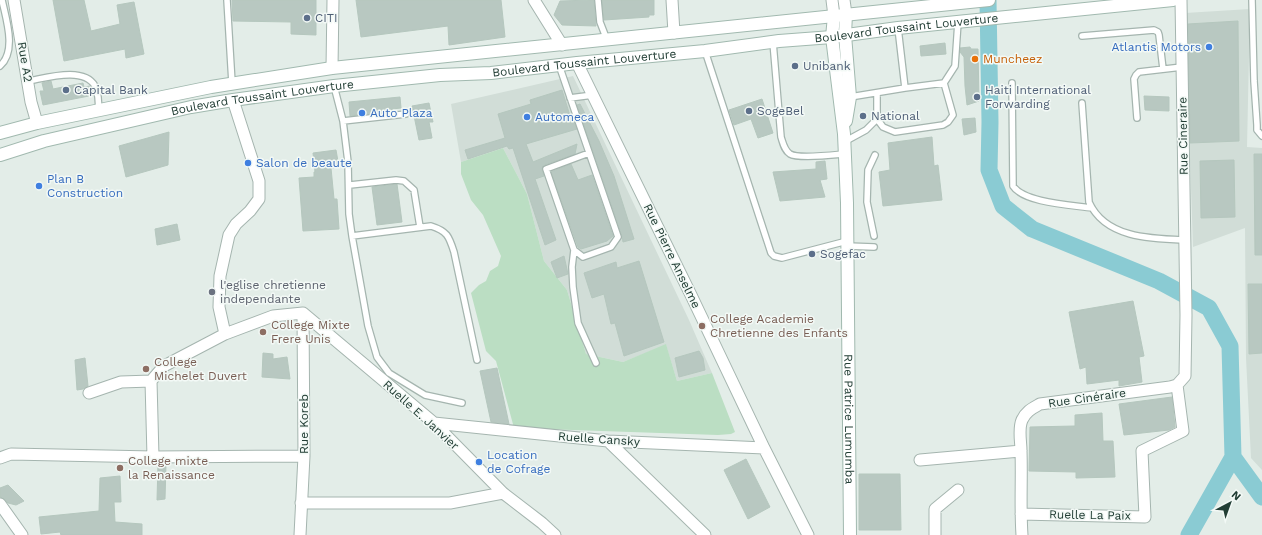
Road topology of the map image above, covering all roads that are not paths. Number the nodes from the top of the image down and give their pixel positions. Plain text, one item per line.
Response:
1 (2, 0) edge
2 (14, 0) edge
3 (227, 0) edge
4 (333, 0) edge
5 (534, 0) edge
6 (598, 0) edge
7 (672, 0) edge
8 (832, 0) edge
9 (844, 0) edge
10 (989, 0) edge
11 (1174, 0) edge
12 (1181, 0) edge
13 (1252, 0) edge
14 (840, 15) junction
15 (958, 22) junction
16 (898, 28) junction
17 (674, 33) junction
18 (845, 35) junction
19 (1082, 36) dead end
20 (832, 37) junction
21 (608, 40) junction
22 (773, 42) junction
23 (562, 45) junction
24 (705, 51) junction
25 (577, 63) junction
26 (559, 65) junction
27 (0, 66) edge
28 (1182, 67) junction
29 (332, 68) junction
30 (1163, 69) junction
31 (28, 81) junction
32 (232, 83) junction
33 (944, 83) junction
34 (1012, 83) dead end
35 (334, 86) junction
36 (905, 88) junction
37 (1254, 88) junction
38 (1262, 88) edge
39 (877, 93) junction
40 (593, 95) junction
41 (850, 97) junction
42 (570, 98) junction
43 (233, 100) junction
44 (1082, 103) dead end
45 (99, 110) junction
46 (406, 114) dead end
47 (1137, 118) dead end
48 (877, 119) junction
49 (343, 121) junction
50 (37, 123) junction
51 (0, 133) edge
52 (1262, 136) edge
53 (844, 144) junction
54 (589, 153) junction
55 (0, 155) edge
56 (876, 155) dead end
57 (350, 185) junction
58 (1092, 208) junction
59 (420, 227) junction
60 (352, 236) junction
61 (874, 236) dead end
62 (1184, 240) junction
63 (847, 243) junction
64 (874, 247) dead end
65 (574, 250) junction
66 (303, 313) junction
67 (225, 334) junction
68 (477, 360) dead end
69 (596, 363) dead end
70 (151, 380) junction
71 (1176, 385) junction
72 (89, 393) dead end
73 (462, 403) dead end
74 (434, 423) junction
75 (608, 441) junction
76 (764, 448) junction
77 (1022, 450) junction
78 (304, 456) junction
79 (153, 457) junction
80 (0, 458) edge
81 (920, 460) dead end
82 (958, 490) dead end
83 (503, 493) junction
84 (301, 503) junction
85 (0, 504) edge
86 (1021, 514) junction
87 (22, 535) edge
88 (300, 535) edge
89 (554, 535) edge
90 (705, 535) edge
91 (808, 535) edge
92 (850, 535) edge
93 (935, 535) edge
94 (1022, 535) edge

1 - 27 lane
2 - 31 street, Rue A2
3 - 32 lane
4 - 29 street
5 - 23 street
6 - 21 lane
7 - 17 street
8 - 14 street
9 - 14 street
10 - 14 main road, Boulevard Toussaint Louverture
11 - 15 main road, Boulevard Toussaint Louverture
12 - 28 street, Rue Cineraire
13 - 37 lane
14 - 17 main road, Boulevard Toussaint Louverture
14 - 18 main road, Rue Patrice Lumumba
14 - 20 main road, Rue Patrice Lumumba
15 - 16 main road, Boulevard Toussaint Louverture
15 - 33 lane
16 - 18 main road, Boulevard Toussaint Louverture
16 - 36 lane
17 - 21 main road, Boulevard Toussaint Louverture
18 - 20 main road, Boulevard Toussaint Louverture
18 - 41 main road, Rue Patrice Lumumba
19 - 30 lane
20 - 22 main road, Boulevard Toussaint Louverture
20 - 53 main road, Rue Patrice Lumumba
21 - 23 main road, Boulevard Toussaint Louverture
22 - 24 main road, Boulevard Toussaint Louverture
22 - 53 lane
23 - 29 main road, Boulevard Toussaint Louverture
24 - 25 main road, Boulevard Toussaint Louverture
24 - 63 lane
25 - 26 main road, Boulevard Toussaint Louverture
25 - 40 street, Rue Pierre Anselme
26 - 35 main road, Boulevard Toussaint Louverture
26 - 42 lane
28 - 30 lane
28 - 62 street, Rue Cineraire
29 - 32 main road, Boulevard Toussaint Louverture
29 - 35 main road
30 - 47 lane
31 - 45 lane
31 - 50 street, Rue A2
32 - 45 main road, Boulevard Toussaint Louverture
33 - 36 lane
33 - 48 lane
34 - 58 lane
35 - 43 main road, Boulevard Toussaint Louverture
35 - 49 lane
36 - 39 lane
37 - 38 lane
37 - 52 lane
39 - 41 lane
39 - 48 lane
40 - 42 lane
40 - 76 street, Rue Pierre Anselme
41 - 53 main road, Rue Patrice Lumumba
42 - 54 lane
43 - 55 main road, Boulevard Toussaint Louverture
43 - 67 street
44 - 58 lane
45 - 50 main road, Boulevard Toussaint Louverture
46 - 49 lane
48 - 53 lane
49 - 57 lane
50 - 51 main road, Boulevard Toussaint Louverture
53 - 63 main road, Rue Patrice Lumumba
54 - 65 lane
54 - 65 lane
56 - 61 lane
57 - 59 lane
57 - 60 lane
58 - 62 lane
59 - 60 lane
59 - 68 lane
60 - 73 lane
62 - 71 street, Rue Cineraire
63 - 64 lane
63 - 92 main road, Rue Patrice Lumumba
65 - 69 lane
66 - 67 street
66 - 74 street, Ruelle E. Janvier
66 - 78 street, Rue Koreb
67 - 70 street
70 - 72 street
70 - 79 street
71 - 77 street, Rue Cinéraire
71 - 86 street, Ruelle La Paix
74 - 75 street, Ruelle Cansky
74 - 83 street, Ruelle E. Janvier
75 - 76 street, Ruelle Cansky
75 - 90 street
76 - 91 street, Rue Pierre Anselme
77 - 81 street
77 - 86 street, Rue Cinéraire
78 - 79 street
78 - 84 street, Rue Koreb
79 - 80 street
82 - 93 street
83 - 84 street
83 - 89 street, Ruelle E. Janvier
84 - 88 street, Rue Koreb
85 - 87 street
86 - 94 street, Rue Cinéraire

